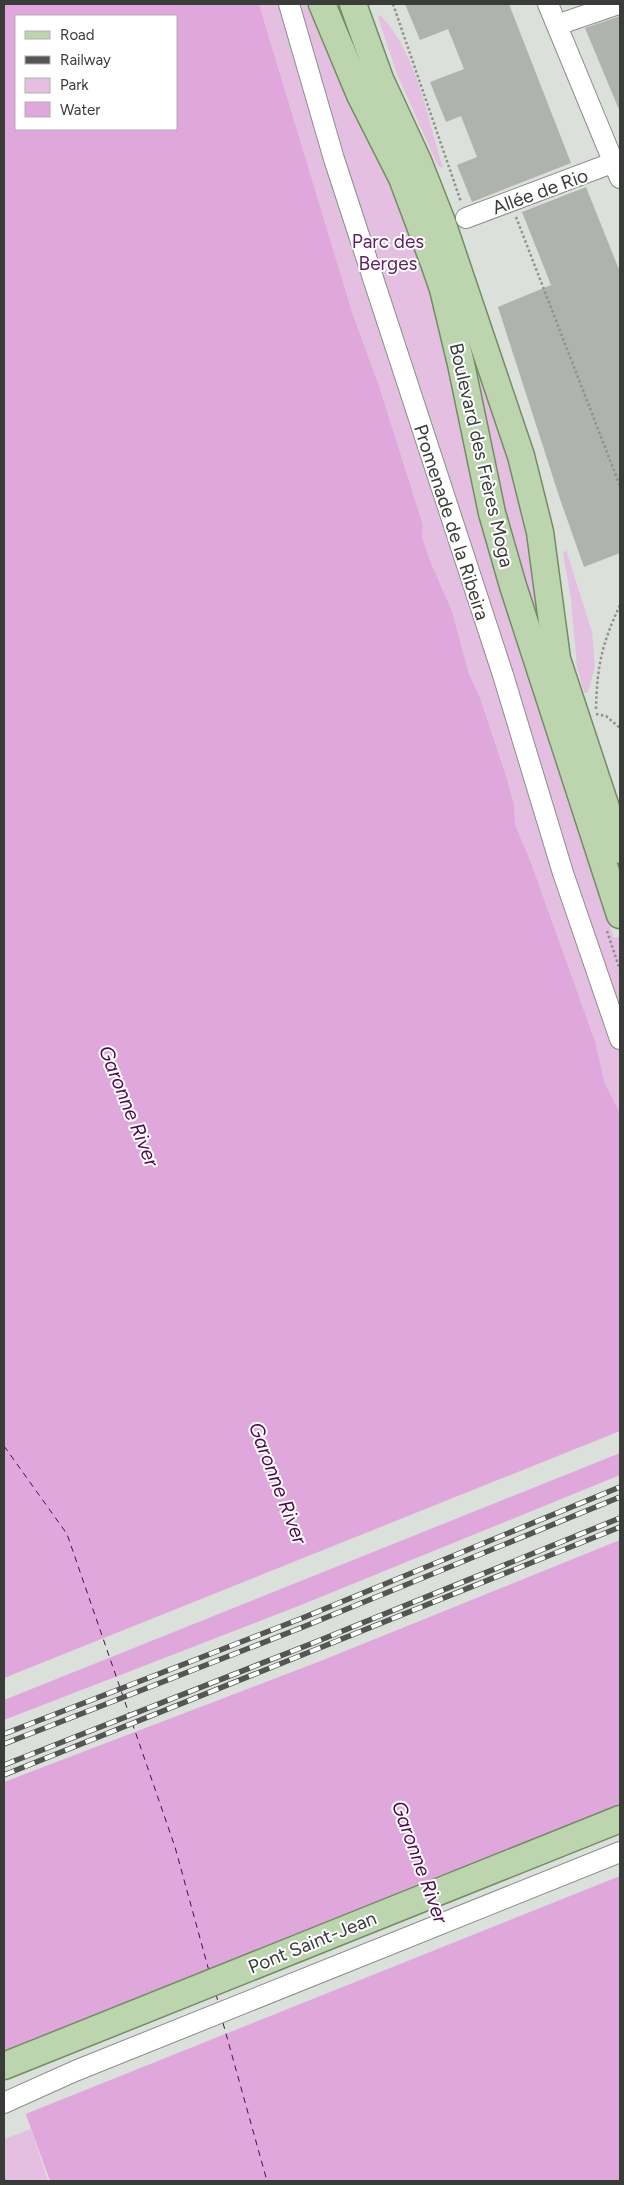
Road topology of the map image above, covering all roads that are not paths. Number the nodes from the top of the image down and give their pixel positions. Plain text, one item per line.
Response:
1 (289, 4) edge
2 (322, 4) edge
3 (353, 4) edge
4 (548, 4) edge
5 (618, 4) edge
6 (557, 25) junction
7 (618, 167) edge
8 (466, 218) road end
9 (620, 850) edge
10 (620, 915) edge
11 (620, 1039) edge
12 (620, 1819) edge
13 (620, 1835) edge
14 (620, 1852) edge
15 (4, 2066) edge
16 (4, 2082) edge
17 (4, 2103) edge

1 - 11 street, Promenade de la Ribeira
2 - 10 main road, Boulevard des Frères Moga
3 - 9 main road, Boulevard des Frères Moga
4 - 6 street
5 - 6 street
6 - 7 street
7 - 8 street, Allée de Rio
12 - 15 main road, Pont Saint-Jean
13 - 16 main road, Pont Saint-Jean
14 - 17 street

